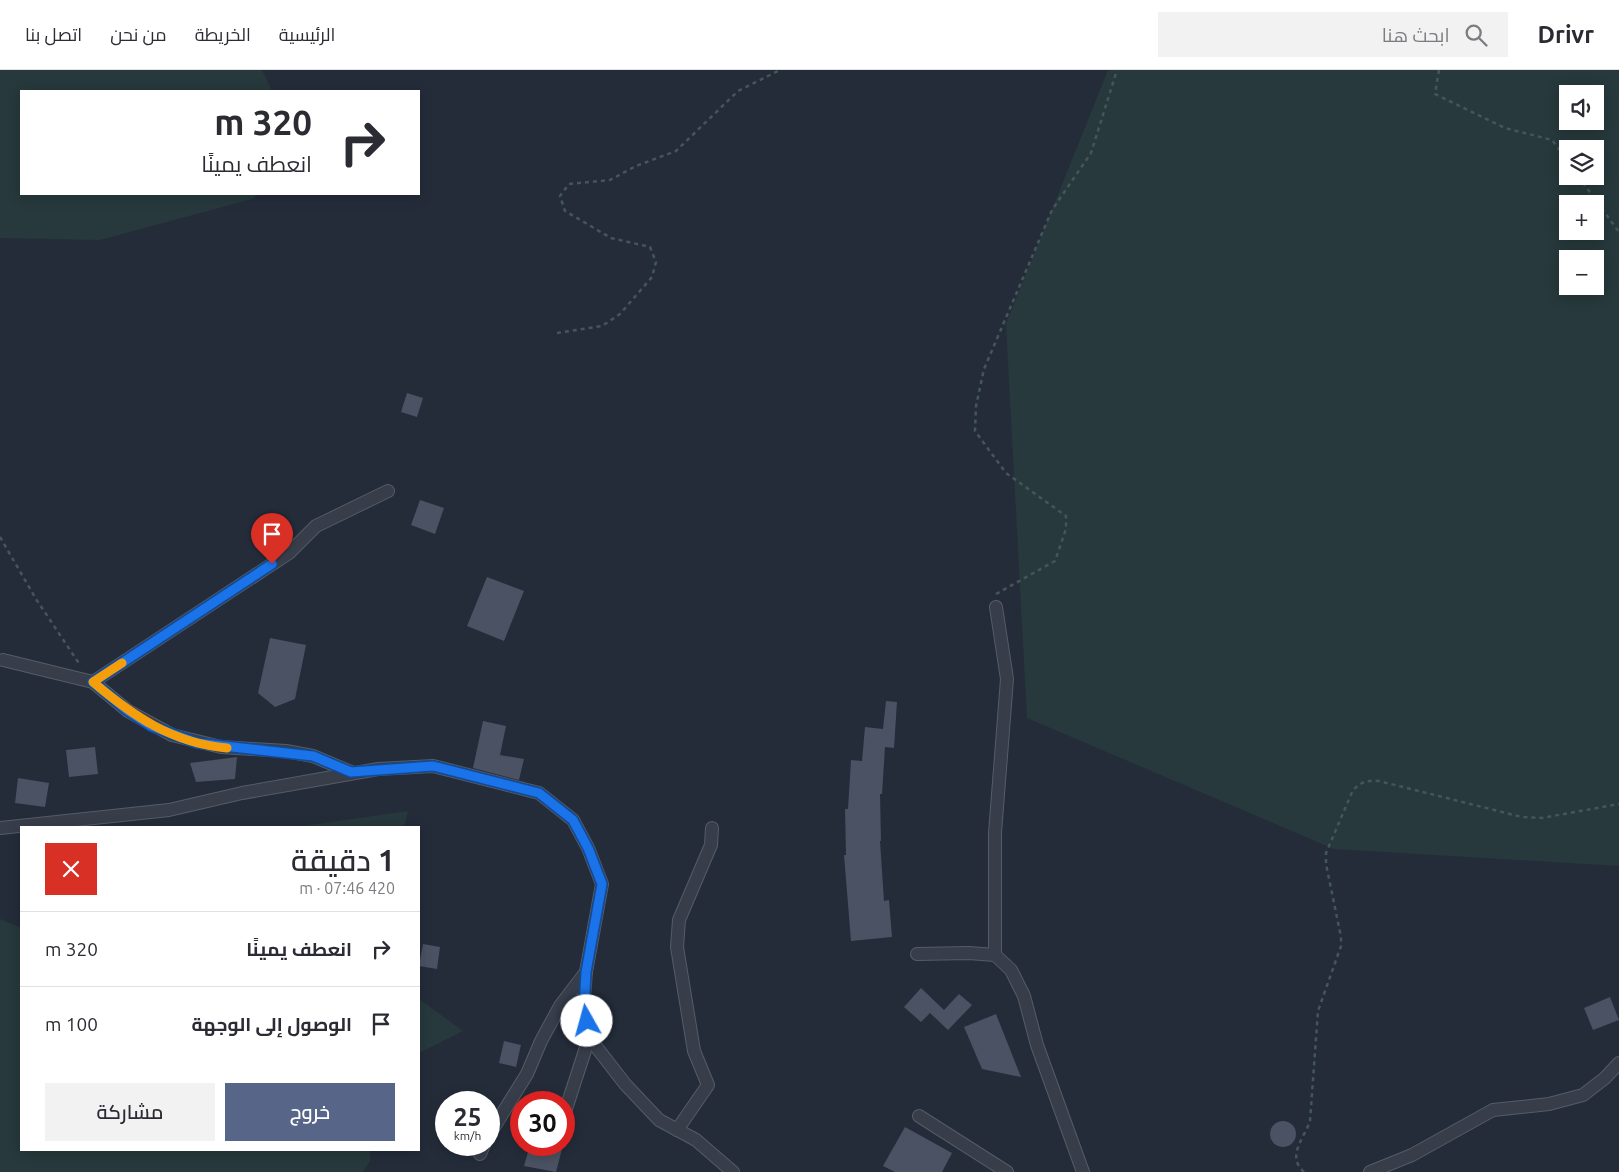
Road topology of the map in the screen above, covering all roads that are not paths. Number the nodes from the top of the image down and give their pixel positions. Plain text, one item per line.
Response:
1 (388, 491) dead end
2 (996, 607) road end
3 (3, 660) dead end
4 (93, 682) junction
5 (351, 772) junction
6 (0, 828) edge
7 (712, 828) dead end
8 (917, 954) dead end
9 (995, 955) junction
10 (586, 972) junction
11 (591, 1032) junction
12 (1619, 1064) edge
13 (572, 1091) edge
14 (919, 1116) dead end
15 (500, 1117) edge
16 (678, 1130) junction
17 (733, 1172) edge
18 (1007, 1172) edge
19 (1083, 1172) edge
20 (1370, 1172) edge

1 - 4 street
2 - 9 street
3 - 4 street
4 - 5 street
5 - 6 street
5 - 10 street
7 - 16 street
8 - 9 street
9 - 19 street
10 - 11 street
10 - 15 street
11 - 13 street
11 - 16 street
12 - 20 street
14 - 18 street
16 - 17 street

